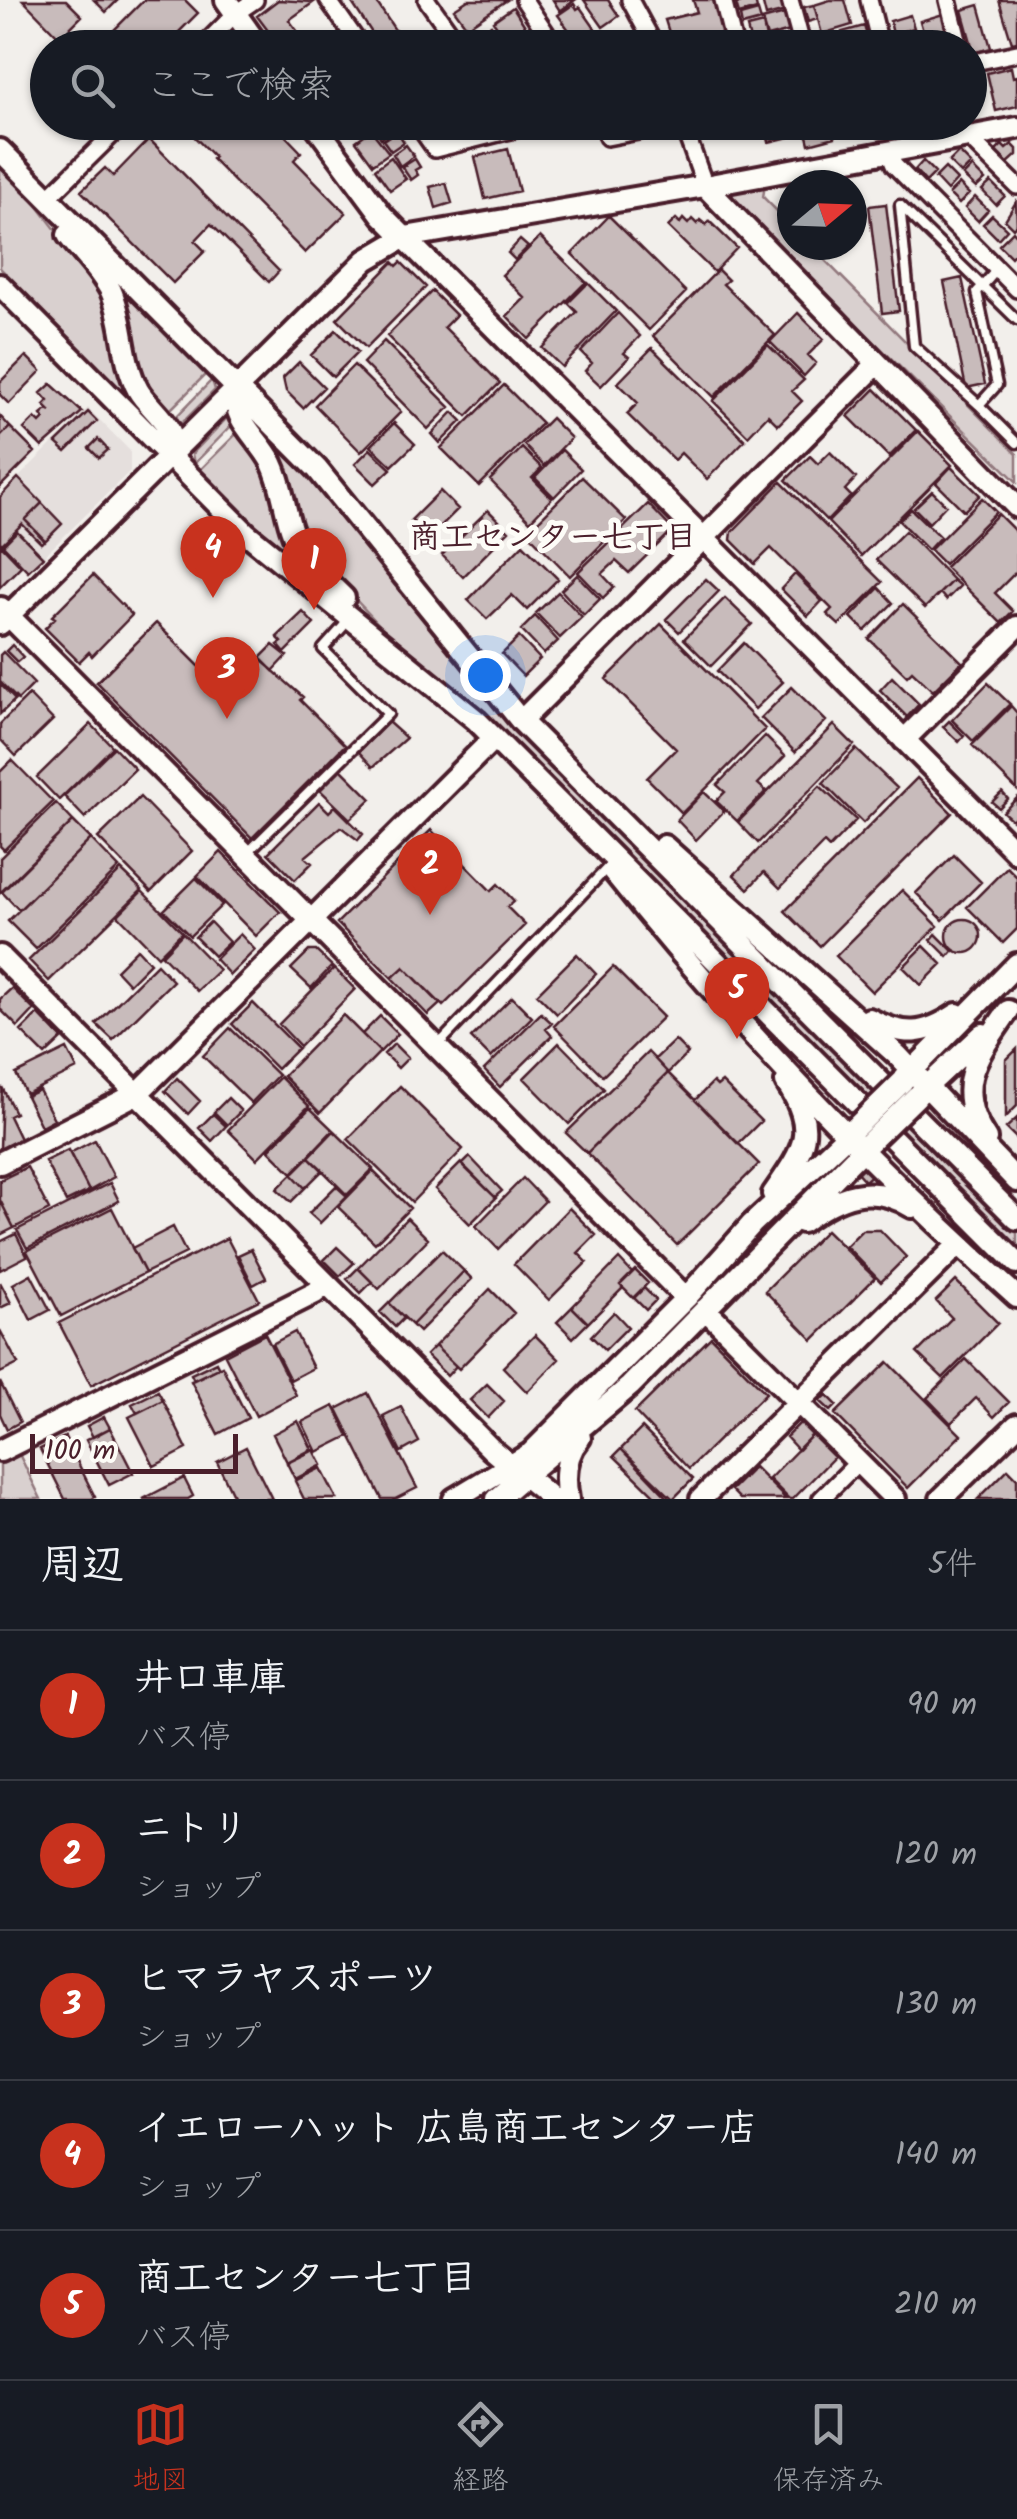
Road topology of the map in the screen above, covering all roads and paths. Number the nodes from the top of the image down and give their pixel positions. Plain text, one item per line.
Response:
1 (255, 0) edge
2 (328, 0) edge
3 (427, 0) edge
4 (524, 0) edge
5 (630, 0) edge
6 (723, 0) edge
7 (790, 0) edge
8 (869, 0) edge
9 (948, 0) edge
10 (231, 7) edge
11 (214, 30) edge
12 (247, 30) edge
13 (349, 30) edge
14 (448, 30) edge
15 (544, 30) edge
16 (646, 30) edge
17 (730, 30) edge
18 (798, 30) edge
19 (876, 30) edge
20 (956, 30) edge
21 (1017, 53) edge
22 (987, 59) edge
23 (1017, 128) edge
24 (987, 134) edge
25 (107, 140) edge
26 (327, 140) edge
27 (429, 140) edge
28 (465, 140) edge
29 (689, 140) edge
30 (954, 140) edge
31 (975, 140) edge
32 (0, 150) edge
33 (890, 153) junction
34 (705, 186) junction
35 (1017, 186) edge
36 (48, 198) junction
37 (406, 237) junction
38 (997, 269) junction
39 (0, 284) edge
40 (1015, 284) edge
41 (983, 285) junction
42 (1017, 320) edge
43 (876, 365) junction
44 (237, 389) junction
45 (979, 404) junction
46 (1017, 443) edge
47 (169, 455) junction
48 (1017, 507) edge
49 (702, 539) junction
50 (3, 615) edge
51 (351, 618) junction
52 (1017, 627) edge
53 (401, 660) junction
54 (521, 720) junction
55 (494, 738) junction
56 (904, 740) junction
57 (560, 757) junction
58 (545, 787) junction
59 (1017, 853) edge
60 (246, 854) junction
61 (609, 866) junction
62 (311, 920) junction
63 (0, 956) edge
64 (1017, 964) edge
65 (979, 999) junction
66 (845, 1006) junction
67 (1012, 1006) edge
68 (758, 1041) junction
69 (436, 1047) junction
70 (915, 1083) junction
71 (138, 1094) junction
72 (860, 1137) junction
73 (0, 1163) edge
74 (1017, 1181) edge
75 (930, 1218) junction
76 (1017, 1220) edge
77 (752, 1224) junction
78 (958, 1244) junction
79 (765, 1249) junction
80 (1017, 1263) edge
81 (326, 1284) junction
82 (1017, 1297) edge
83 (686, 1298) junction
84 (705, 1309) junction
85 (630, 1386) junction
86 (799, 1402) junction
87 (1017, 1425) edge
88 (0, 1451) edge
89 (858, 1462) junction
90 (522, 1482) edge
91 (454, 1499) edge
92 (497, 1499) edge
93 (552, 1499) edge
94 (568, 1499) edge
95 (701, 1499) edge
96 (822, 1499) edge
97 (894, 1499) edge
98 (942, 1499) edge

1 - 10 street
2 - 13 street
3 - 14 street
4 - 15 street
5 - 16 street
6 - 17 street
7 - 18 street
8 - 19 street
9 - 20 street
10 - 11 street
10 - 12 street
21 - 22 street
23 - 24 street
25 - 36 street
26 - 37 street
27 - 28 street
29 - 34 street
30 - 33 street
31 - 35 street
32 - 36 street
33 - 34 street
33 - 38 street
34 - 37 street
34 - 43 street
36 - 44 street
36 - 47 street
37 - 44 street
37 - 49 street
38 - 40 street
38 - 41 lane
39 - 47 street
41 - 42 lane
41 - 45 lane
41 - 45 lane
43 - 48 street
43 - 49 street
44 - 47 street
44 - 53 street
44 - 54 street
45 - 46 lane
47 - 50 street
47 - 51 street
49 - 54 street
49 - 56 street
50 - 60 street
51 - 53 street
51 - 60 lane
52 - 56 street
53 - 55 street
54 - 57 street
55 - 58 street
55 - 62 street
56 - 59 street
57 - 66 street
57 - 76 street
58 - 61 street
58 - 80 street
60 - 62 street
61 - 68 street
61 - 69 lane
62 - 69 street
62 - 71 street
63 - 71 street
64 - 65 street
65 - 66 street
65 - 70 street
66 - 70 street
67 - 70 street
67 - 74 street
68 - 72 street
68 - 77 street
69 - 83 street
70 - 72 street, bridge
70 - 74 street
71 - 73 street
71 - 81 street
72 - 75 street
72 - 77 street
72 - 79 street
75 - 78 street
75 - 79 street
77 - 83 street
78 - 82 street
78 - 86 street
79 - 84 street
81 - 88 street
81 - 90 street
83 - 90 street
84 - 85 street
84 - 86 street
85 - 90 street
85 - 94 street
86 - 89 street
86 - 95 street
87 - 98 street
89 - 96 street
89 - 97 street
90 - 91 street
90 - 92 street
90 - 93 street

